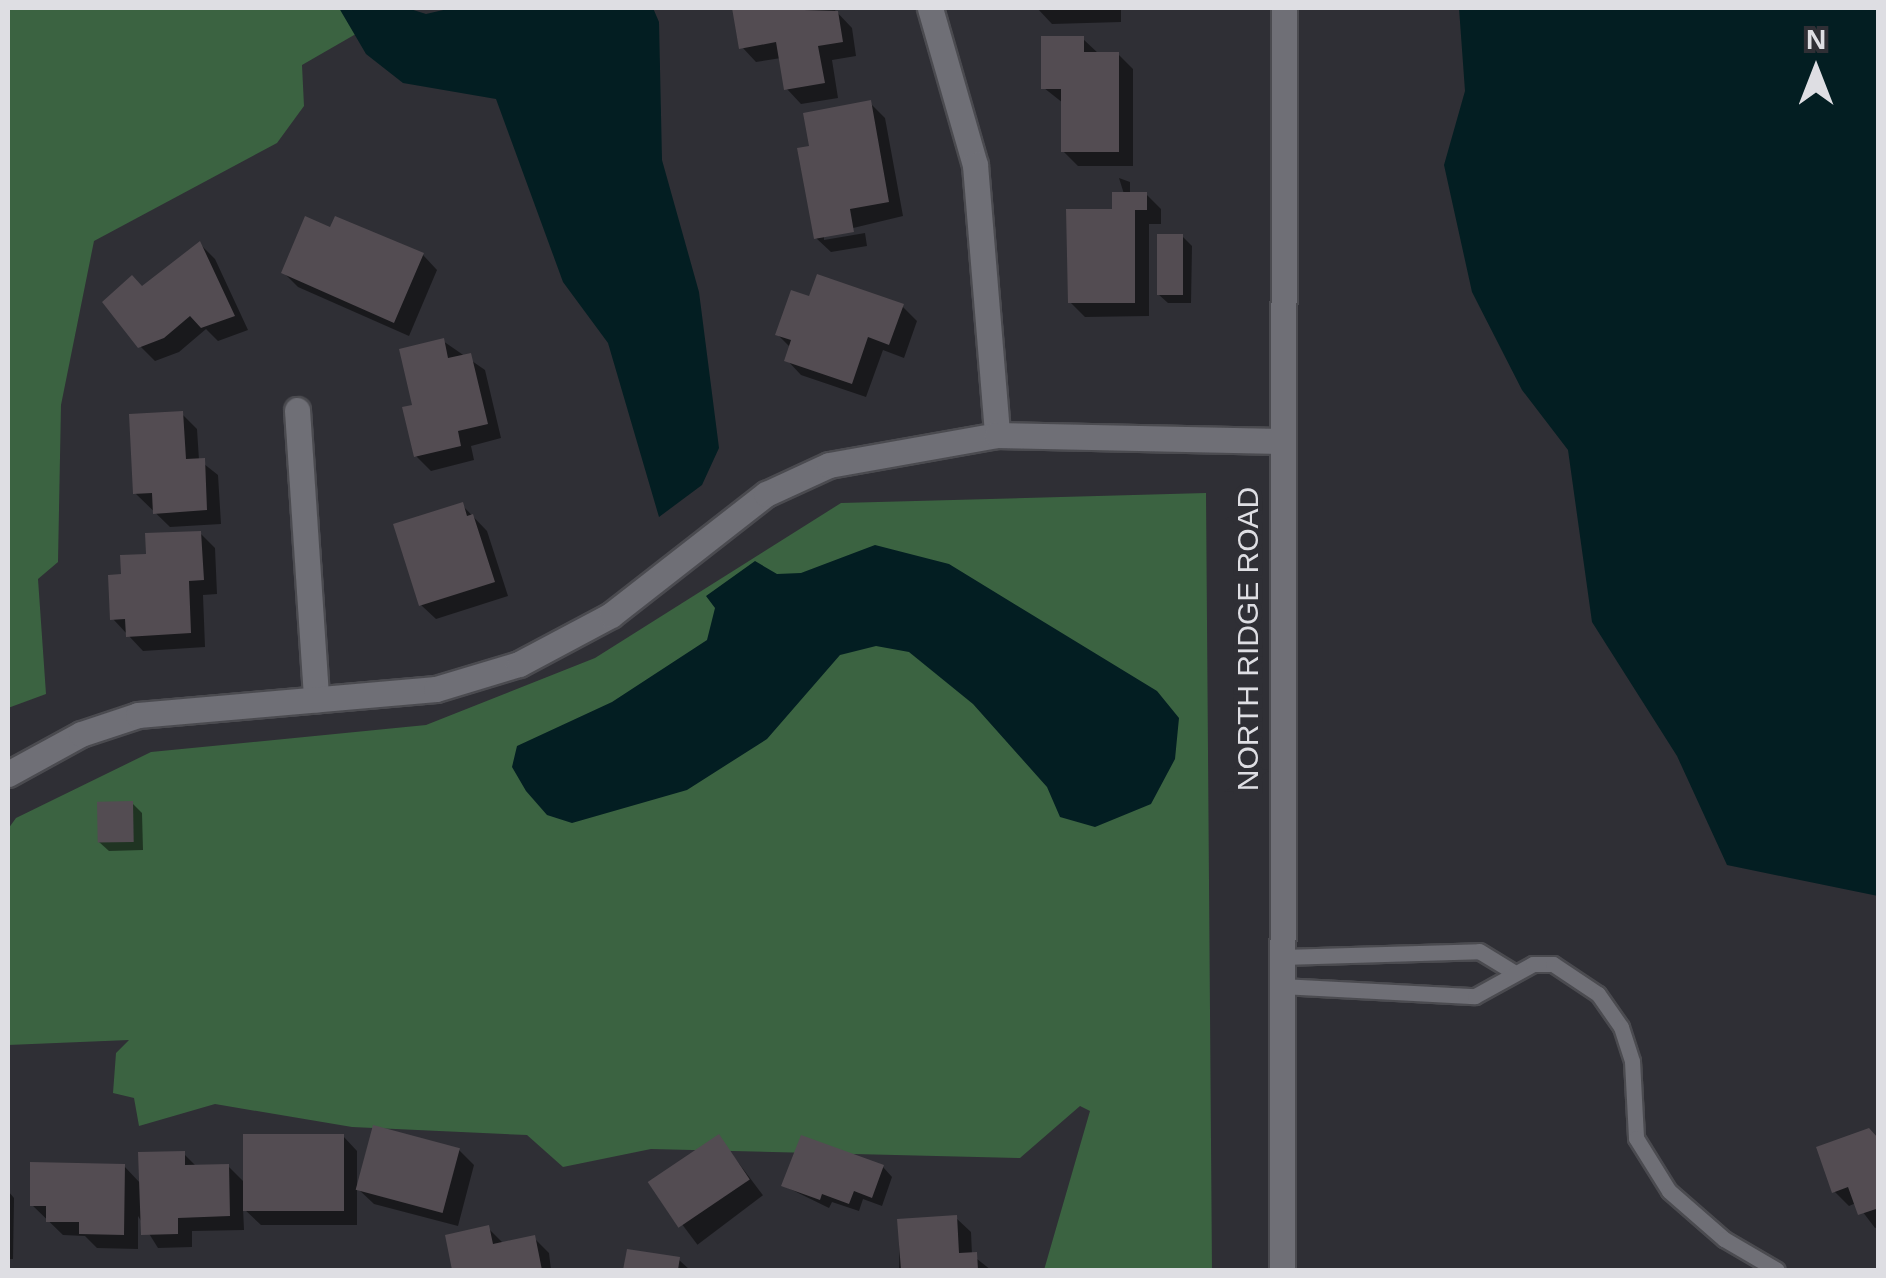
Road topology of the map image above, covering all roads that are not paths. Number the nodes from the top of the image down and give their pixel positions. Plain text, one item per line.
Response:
1 (930, 8) edge
2 (1284, 8) edge
3 (297, 410) dead end
4 (998, 435) junction
5 (1280, 440) junction
6 (316, 699) junction
7 (8, 774) edge
8 (1282, 957) junction
9 (1514, 973) junction
10 (1281, 986) junction
11 (1282, 1270) edge
12 (1778, 1270) edge

1 - 4 street
2 - 5 street, NORTH RIDGE ROAD
3 - 6 street
4 - 5 street
4 - 6 street
5 - 8 street, NORTH RIDGE ROAD
6 - 7 street
8 - 9 lane
8 - 10 street, NORTH RIDGE ROAD
9 - 10 lane
9 - 12 lane
10 - 11 street, NORTH RIDGE ROAD

